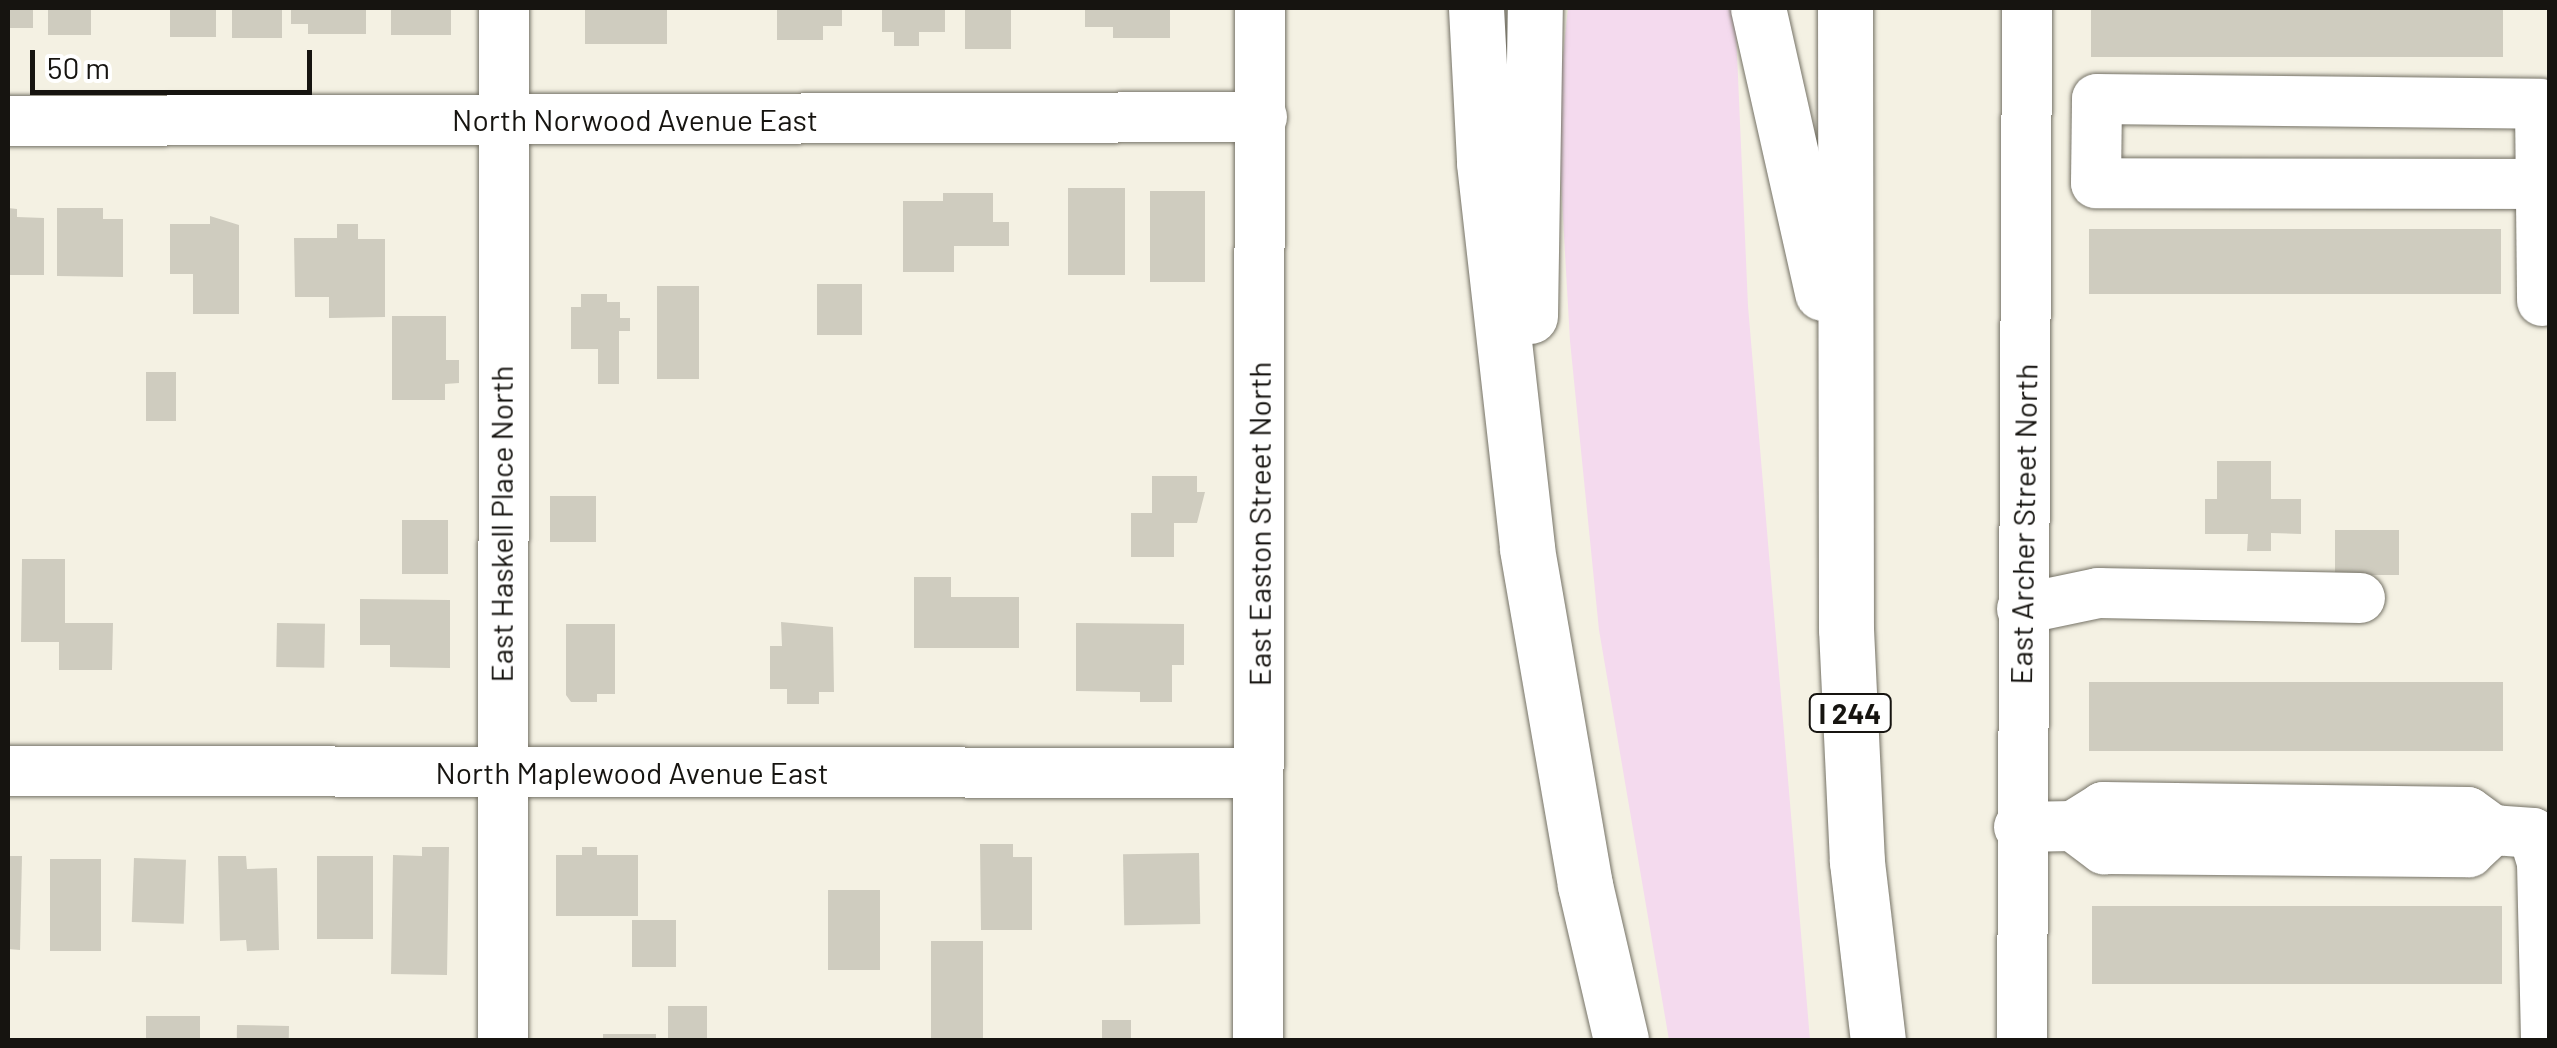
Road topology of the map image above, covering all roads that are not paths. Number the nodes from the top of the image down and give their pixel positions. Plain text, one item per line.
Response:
1 (504, 8) edge
2 (1260, 8) edge
3 (1476, 8) edge
4 (1536, 8) edge
5 (1758, 8) edge
6 (1845, 8) edge
7 (2026, 8) edge
8 (1262, 117) junction
9 (504, 120) junction
10 (8, 121) edge
11 (2027, 124) junction
12 (2096, 124) junction
13 (2540, 184) junction
14 (2542, 301) dead end
15 (1842, 384) junction
16 (1527, 549) junction
17 (2360, 598) dead end
18 (2022, 609) junction
19 (8, 772) edge
20 (499, 772) junction
21 (1258, 773) junction
22 (2019, 827) junction
23 (503, 1040) edge
24 (1258, 1040) edge
25 (1621, 1040) edge
26 (1878, 1040) edge
27 (2022, 1040) edge
28 (2546, 1040) edge

1 - 9 street, East Haskell Place North
2 - 8 street, East Easton Street North
3 - 16 highway
4 - 16 highway
5 - 15 highway
6 - 15 highway, I 244
7 - 11 street, East Archer Street North
8 - 9 street, North Norwood Avenue East
8 - 21 street, East Easton Street North
9 - 10 street, North Norwood Avenue East
9 - 20 street, East Haskell Place North
11 - 12 street
11 - 18 street, East Archer Street North
12 - 13 street
12 - 13 street
13 - 14 street
15 - 26 highway, I 244
16 - 25 highway
17 - 18 street
18 - 22 street, East Archer Street North
19 - 20 street, North Maplewood Avenue East
20 - 21 street, North Maplewood Avenue East
20 - 23 street, East Haskell Place North
21 - 24 street, East Easton Street North
22 - 27 street, East Archer Street North
22 - 28 street

